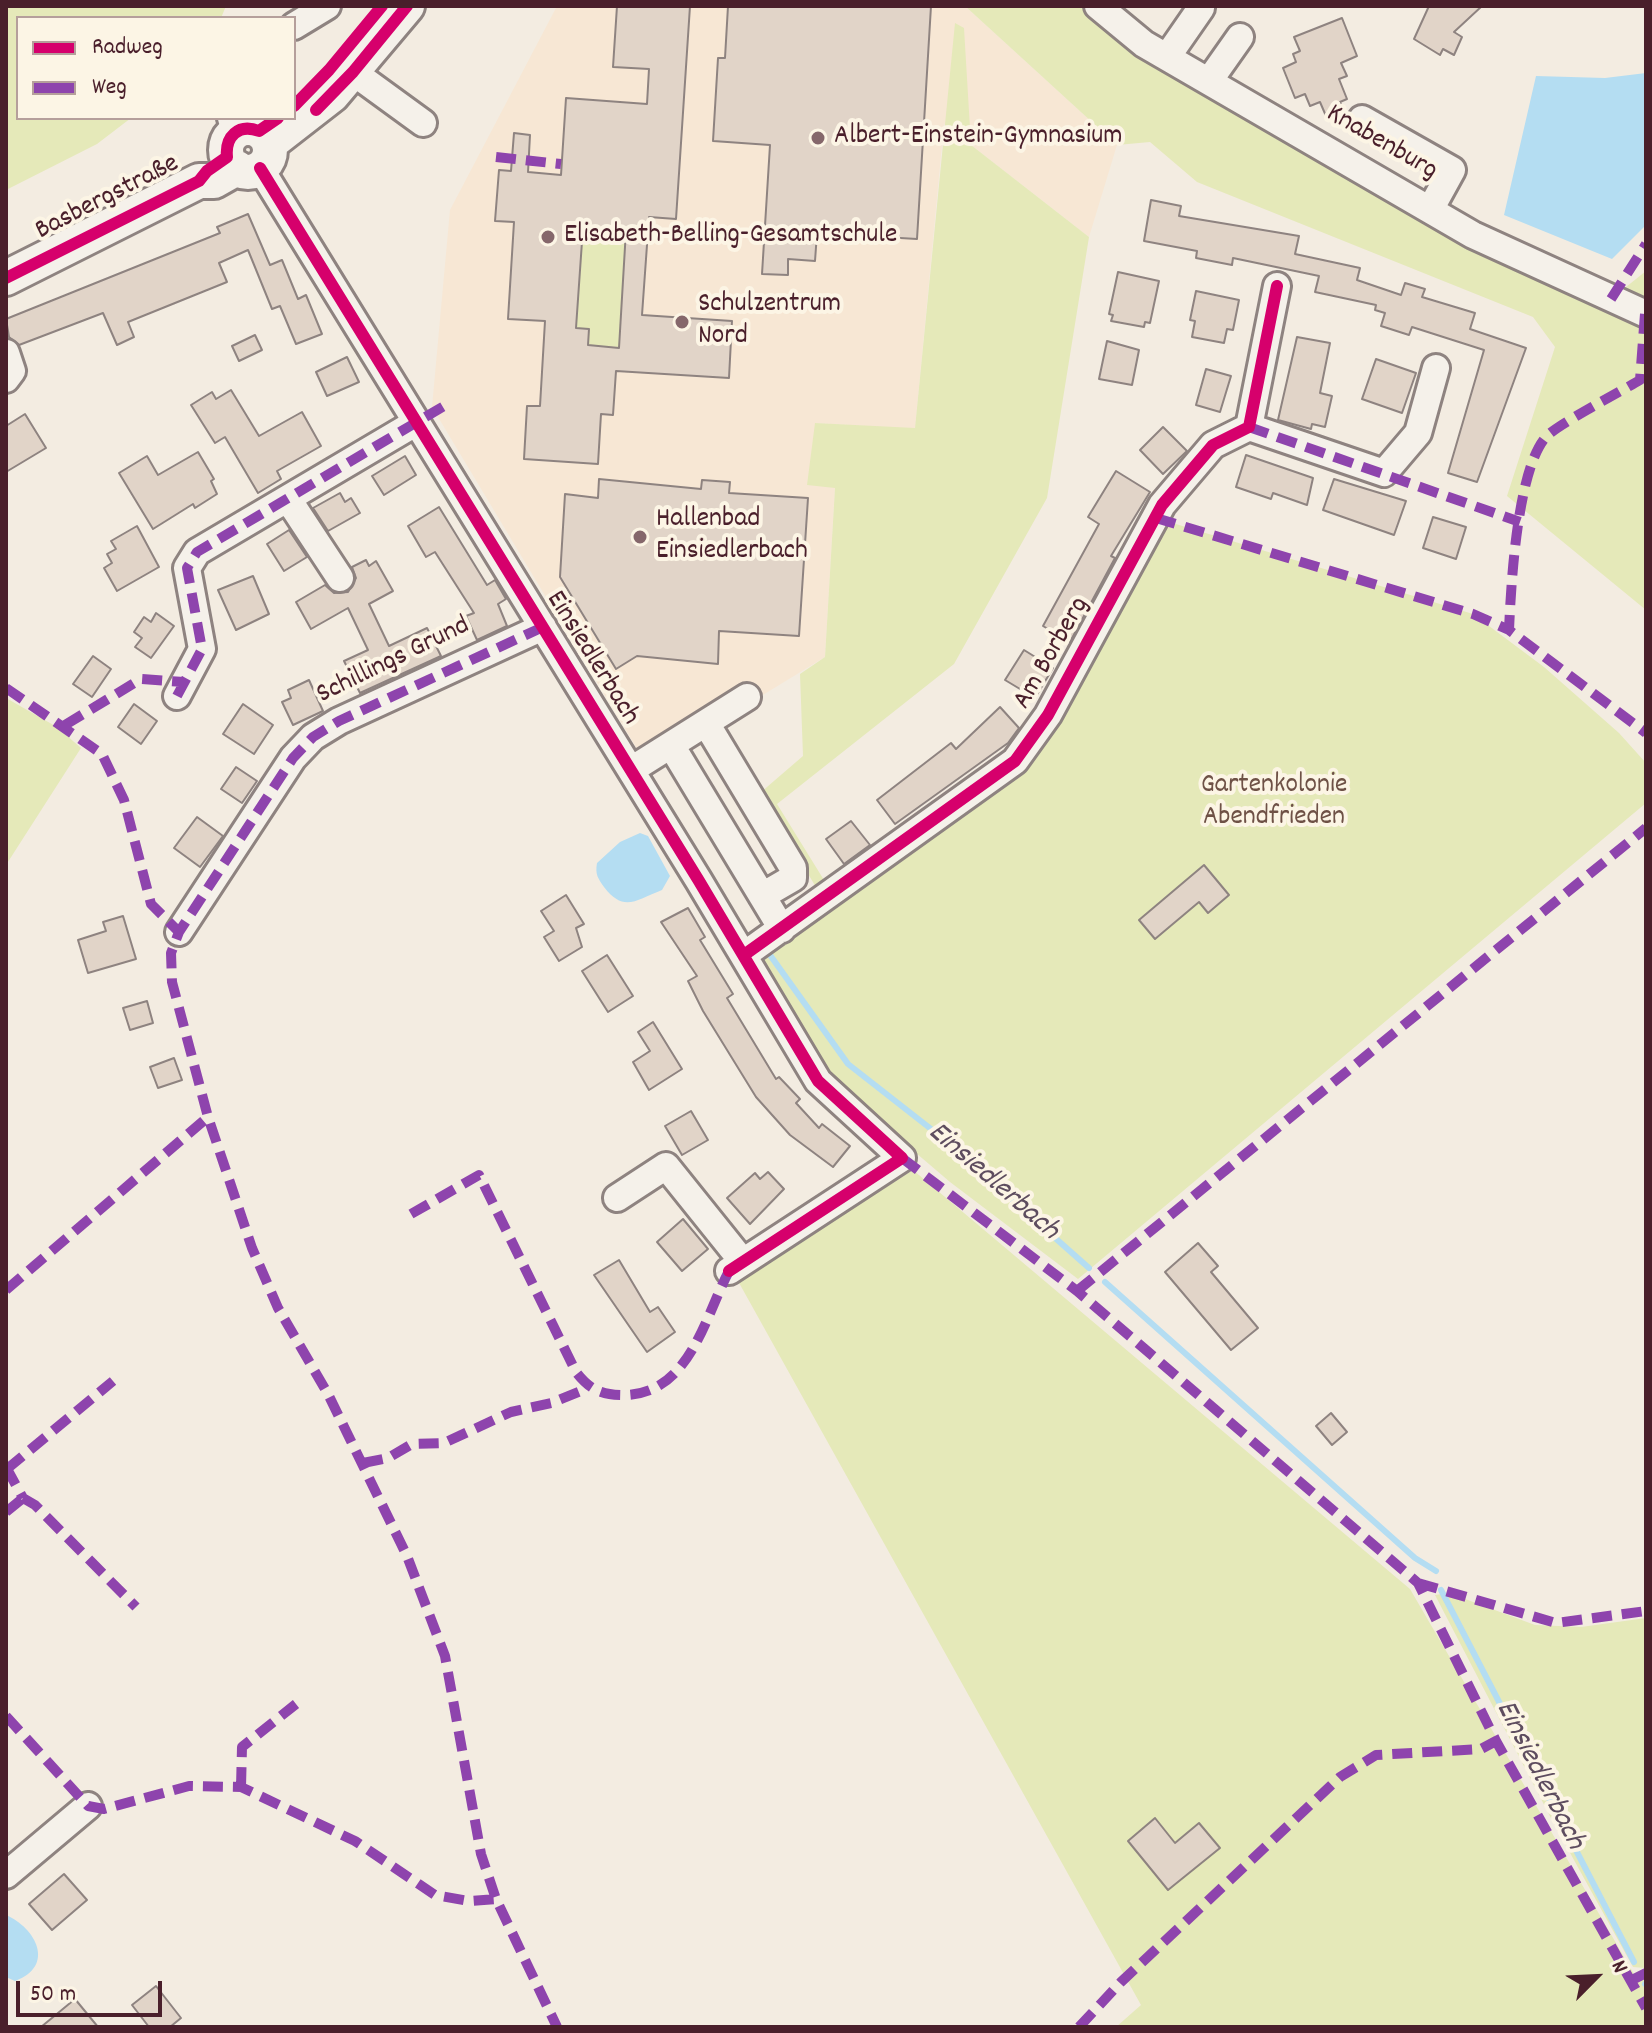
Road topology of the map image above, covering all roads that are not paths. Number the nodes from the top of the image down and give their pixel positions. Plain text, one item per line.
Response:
1 (327, 6) edge
2 (382, 6) edge
3 (407, 6) edge
4 (1098, 6) edge
5 (1201, 8) dead end
6 (298, 17) edge
7 (1240, 37) dead end
8 (1167, 57) junction
9 (353, 72) junction
10 (1209, 81) junction
11 (296, 104) edge
12 (1362, 119) dead end
13 (295, 120) edge
14 (296, 120) edge
15 (423, 123) dead end
16 (250, 142) edge
17 (1430, 210) junction
18 (6, 278) edge
19 (1277, 286) dead end
20 (1646, 314) edge
21 (6, 353) edge
22 (1436, 368) dead end
23 (6, 379) edge
24 (417, 422) junction
25 (1249, 427) junction
26 (288, 499) junction
27 (340, 578) dead end
28 (543, 627) junction
29 (177, 696) dead end
30 (747, 697) dead end
31 (706, 723) junction
32 (671, 745) junction
33 (631, 770) junction
34 (762, 896) junction
35 (782, 929) junction
36 (179, 932) dead end
37 (744, 955) junction
38 (617, 1198) dead end
39 (88, 1806) dead end
40 (6, 1875) edge

1 - 6 street
2 - 11 main road
3 - 9 main road, Basbergstraße
4 - 8 street, Knabenburg
5 - 8 street
7 - 10 street
8 - 10 street, Knabenburg
9 - 14 main road, Basbergstraße
9 - 15 street
10 - 17 street, Knabenburg
12 - 17 street
13 - 16 main road, Basbergstraße
16 - 18 main road, Basbergstraße
16 - 24 street, Einsiedlerbach
17 - 20 street, Knabenburg
19 - 25 street
21 - 23 street
22 - 25 street
24 - 26 street
24 - 28 street, Einsiedlerbach
25 - 35 street, Am Borberg
26 - 27 street
26 - 29 street
28 - 33 street, Einsiedlerbach
28 - 36 street, Schillings Grund
30 - 31 street
31 - 32 street
31 - 34 street
32 - 33 street
32 - 34 street
33 - 37 street, Einsiedlerbach
34 - 35 street
35 - 37 street, Am Borberg
37 - 38 street, Einsiedlerbach
39 - 40 street

